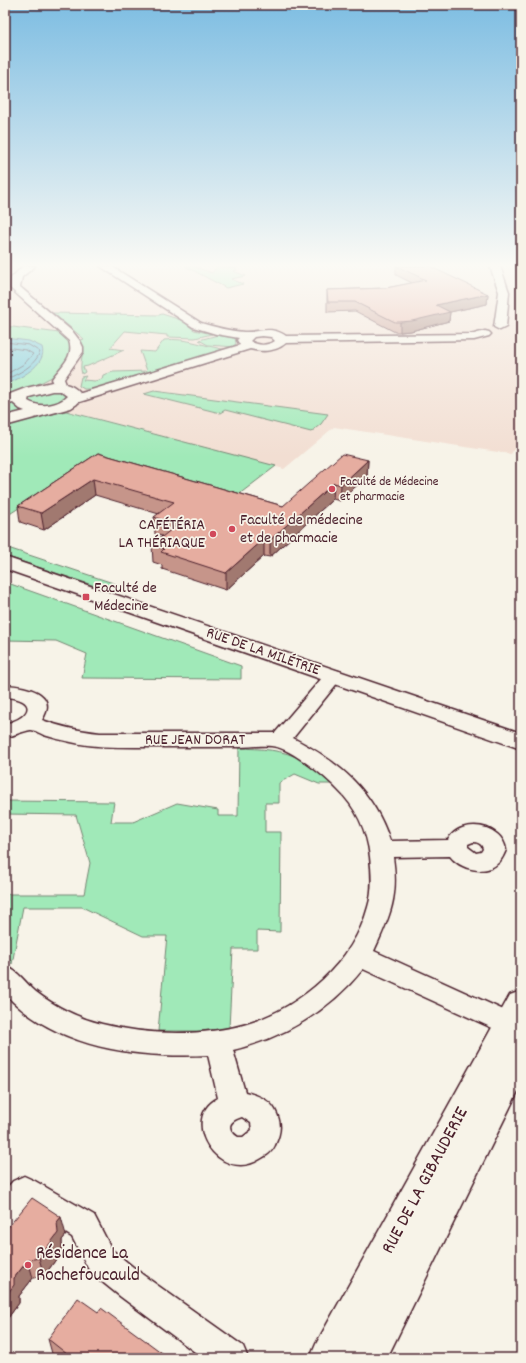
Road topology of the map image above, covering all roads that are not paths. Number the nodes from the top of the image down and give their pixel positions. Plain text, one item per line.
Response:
1 (64, 330) edge
2 (212, 330) edge
3 (505, 330) edge
4 (248, 341) junction
5 (67, 368) junction
6 (38, 388) junction
7 (69, 393) junction
8 (22, 395) junction
9 (5, 401) edge
10 (48, 409) junction
11 (5, 421) edge
12 (5, 563) edge
13 (334, 676) junction
14 (5, 691) edge
15 (29, 722) junction
16 (5, 732) edge
17 (280, 740) junction
18 (521, 741) edge
19 (457, 848) dead end
20 (382, 850) junction
21 (359, 956) junction
22 (5, 977) edge
23 (518, 1039) edge
24 (218, 1043) junction
25 (234, 1104) dead end
26 (5, 1214) edge
27 (231, 1358) edge
28 (330, 1358) edge
29 (366, 1358) edge

1 - 5 street
2 - 4 street
3 - 4 street
4 - 7 street
5 - 6 street
5 - 7 street
6 - 7 street
6 - 8 street
7 - 10 street
8 - 9 street
8 - 10 street
10 - 11 street
12 - 13 street, RUE DE LA MILÉTRIE
13 - 17 street
13 - 18 street, RUE DE LA MILÉTRIE
14 - 15 street
15 - 16 street
15 - 17 street, RUE JEAN DORAT
17 - 20 street
19 - 20 street
20 - 21 street
21 - 23 street
21 - 24 street
22 - 24 street
23 - 28 street, RUE DE LA GIBAUDERIE
23 - 29 street, RUE DE LA GIBAUDERIE
24 - 25 street
26 - 27 street

